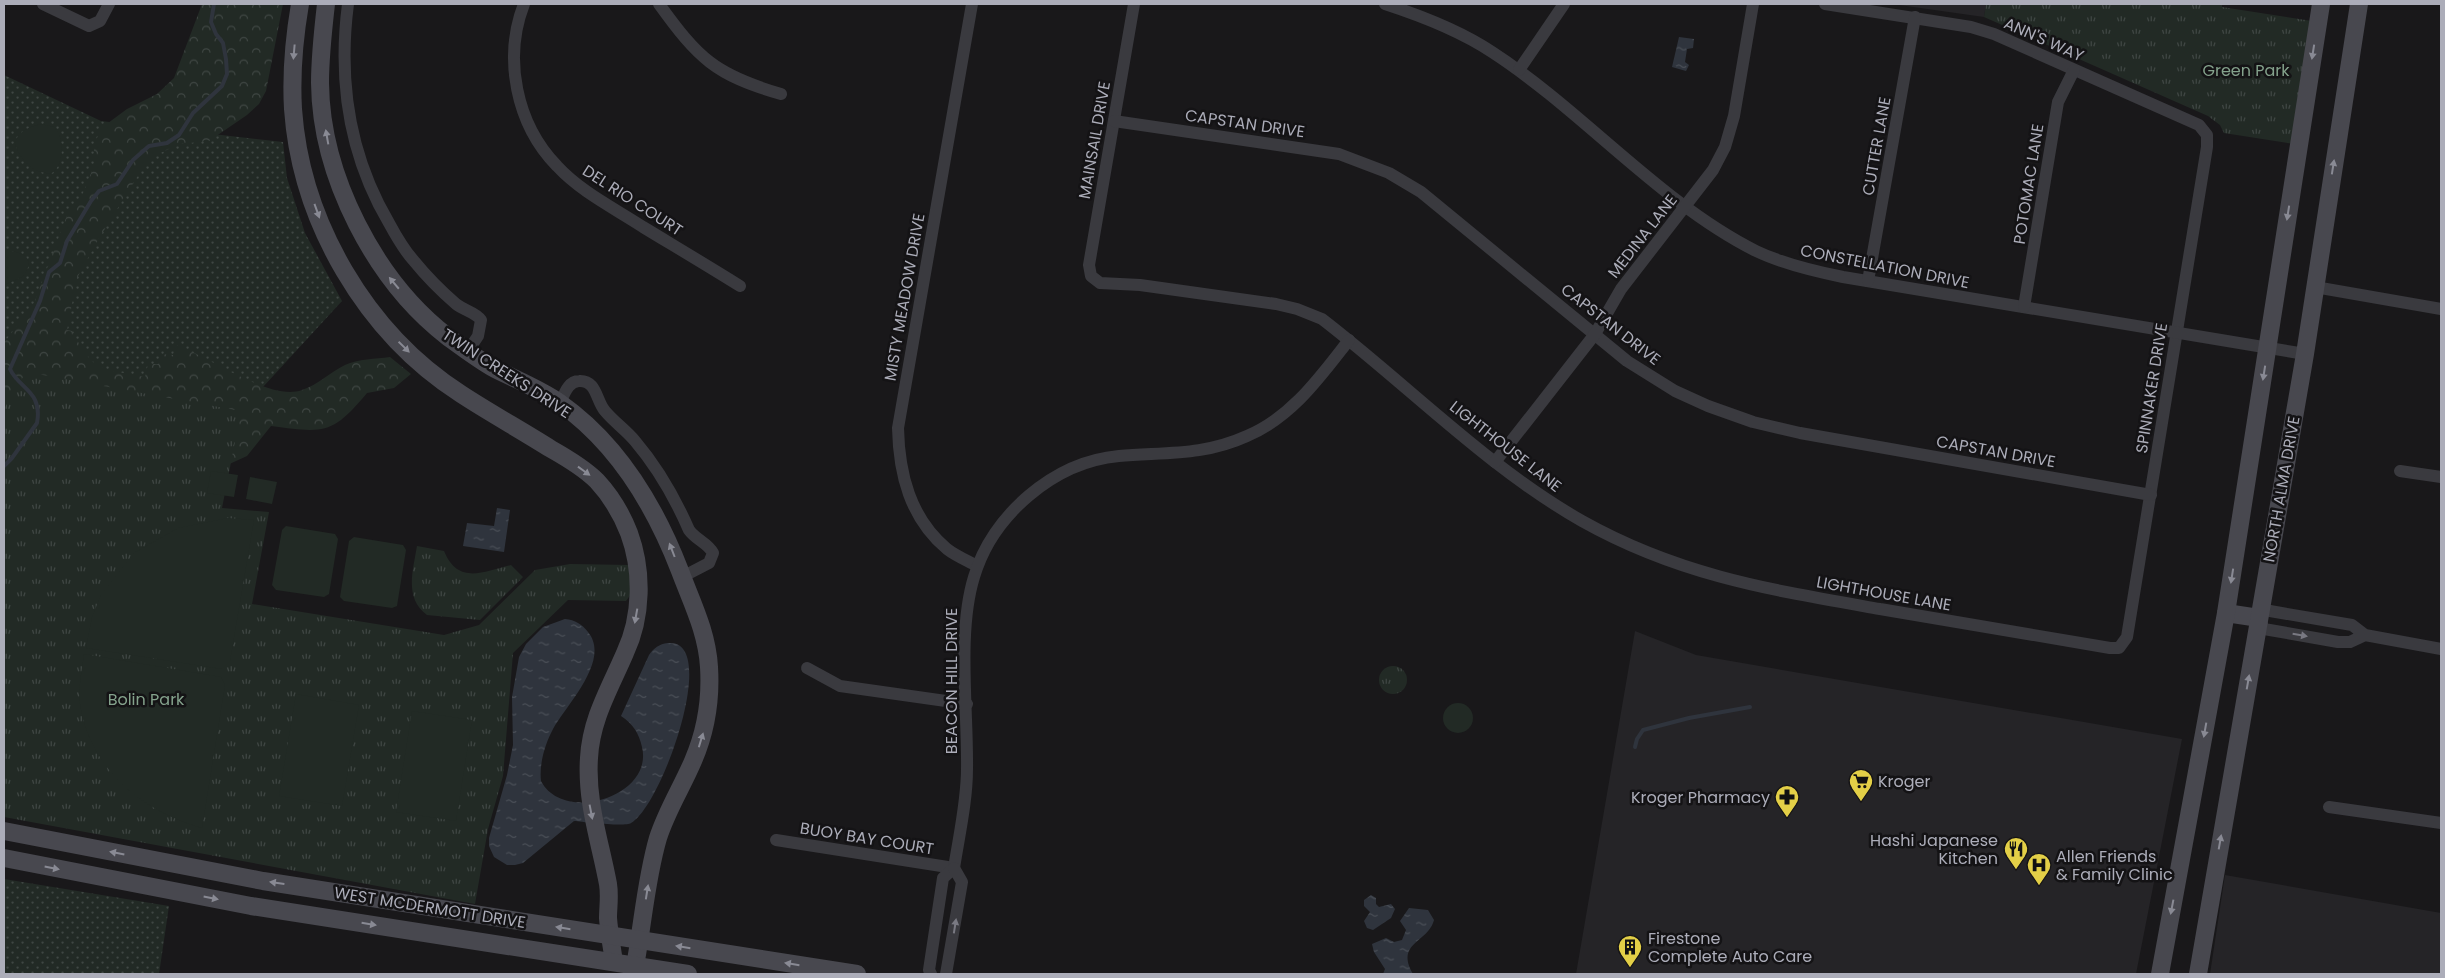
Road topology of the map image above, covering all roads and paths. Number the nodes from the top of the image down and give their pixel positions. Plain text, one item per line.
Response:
1 (43, 4) edge
2 (109, 4) edge
3 (300, 4) edge
4 (326, 4) edge
5 (348, 4) edge
6 (524, 4) edge
7 (659, 4) edge
8 (972, 4) edge
9 (1134, 4) edge
10 (1385, 4) edge
11 (1564, 4) edge
12 (1753, 4) edge
13 (1825, 4) edge
14 (2321, 4) edge
15 (2359, 4) edge
16 (1915, 17) junction
17 (1519, 70) junction
18 (2074, 70) junction
19 (781, 94) dead end
20 (1114, 122) junction
21 (2207, 134) joint
22 (1686, 207) junction
23 (1095, 280) joint
24 (1868, 282) junction
25 (740, 286) dead end
26 (2315, 287) junction
27 (2024, 307) junction
28 (2441, 309) edge
29 (2176, 333) junction
30 (1595, 334) junction
31 (1349, 340) junction
32 (2268, 348) junction
33 (468, 351) junction
34 (2305, 354) junction
35 (560, 403) junction
36 (1495, 462) junction
37 (2400, 471) dead end
38 (2441, 477) edge
39 (2151, 494) junction
40 (977, 566) junction
41 (682, 577) junction
42 (2226, 613) junction
43 (2259, 618) junction
44 (2365, 635) junction
45 (2123, 645) joint
46 (2441, 649) edge
47 (806, 668) dead end
48 (966, 704) junction
49 (2329, 807) dead end
50 (2441, 823) edge
51 (4, 831) edge
52 (776, 840) dead end
53 (4, 858) edge
54 (954, 868) junction
55 (611, 935) junction
56 (640, 940) junction
57 (614, 968) edge
58 (634, 970) edge
59 (688, 974) edge
60 (857, 974) edge
61 (930, 974) edge
62 (946, 974) edge
63 (2160, 974) edge
64 (2198, 974) edge

1 - 2 street
3 -> 55 main road
33 -> 4 main road, TWIN CREEKS DRIVE
5 - 33 street
6 - 25 street, DEL RIO COURT
7 - 19 street
8 - 40 street, MISTY MEADOW DRIVE
9 - 20 street, MAINSAIL DRIVE
10 - 17 street, CONSTELLATION DRIVE
11 - 17 street
12 - 22 street, MEDINA LANE
13 - 16 street, ANN'S WAY
14 -> 32 main road, NORTH ALMA DRIVE
26 -> 15 main road, NORTH ALMA DRIVE
16 - 18 street, ANN'S WAY
16 - 24 street, CUTTER LANE
17 - 22 street, CONSTELLATION DRIVE
18 - 21 street, ANN'S WAY
18 - 27 street, POTOMAC LANE
20 - 23 street, MAINSAIL DRIVE
20 - 30 street, CAPSTAN DRIVE
21 - 29 street, SPINNAKER DRIVE
22 - 24 street, CONSTELLATION DRIVE
22 - 30 street, MEDINA LANE
23 - 31 street, LIGHTHOUSE LANE
24 - 27 street, CONSTELLATION DRIVE
26 - 28 street
26 - 34 main road, NORTH ALMA DRIVE
27 - 29 street, CONSTELLATION DRIVE
29 - 32 street, CONSTELLATION DRIVE
29 - 39 street, SPINNAKER DRIVE
30 - 36 street, MEDINA LANE
30 - 39 street, CAPSTAN DRIVE
31 - 36 street, LIGHTHOUSE LANE
31 - 40 street, BEACON HILL DRIVE
32 - 34 street, CONSTELLATION DRIVE
32 -> 42 main road, NORTH ALMA DRIVE
33 - 35 main road, TWIN CREEKS DRIVE
34 - 43 main road, NORTH ALMA DRIVE
41 -> 35 main road, TWIN CREEKS DRIVE
35 - 41 street
36 - 45 street, LIGHTHOUSE LANE
37 - 38 street
39 - 45 street, SPINNAKER DRIVE
40 - 48 street, BEACON HILL DRIVE
56 -> 41 main road, TWIN CREEKS DRIVE
42 - 43 main road
42 -> 63 main road, NORTH ALMA DRIVE
43 - 44 street
43 -> 44 street
64 -> 43 main road, NORTH ALMA DRIVE
44 - 46 street
47 - 48 street
48 - 54 street, BEACON HILL DRIVE
49 - 50 street
55 -> 51 main road, WEST MCDERMOTT DRIVE
52 - 54 street, BUOY BAY COURT
53 -> 57 main road, WEST MCDERMOTT DRIVE
54 - 61 street, BEACON HILL DRIVE
62 -> 54 street, BEACON HILL DRIVE
55 - 56 main road, WEST MCDERMOTT DRIVE
55 - 57 main road
56 - 58 main road, TWIN CREEKS DRIVE
60 -> 56 main road, WEST MCDERMOTT DRIVE
57 - 58 main road, WEST MCDERMOTT DRIVE
58 - 59 main road, WEST MCDERMOTT DRIVE

